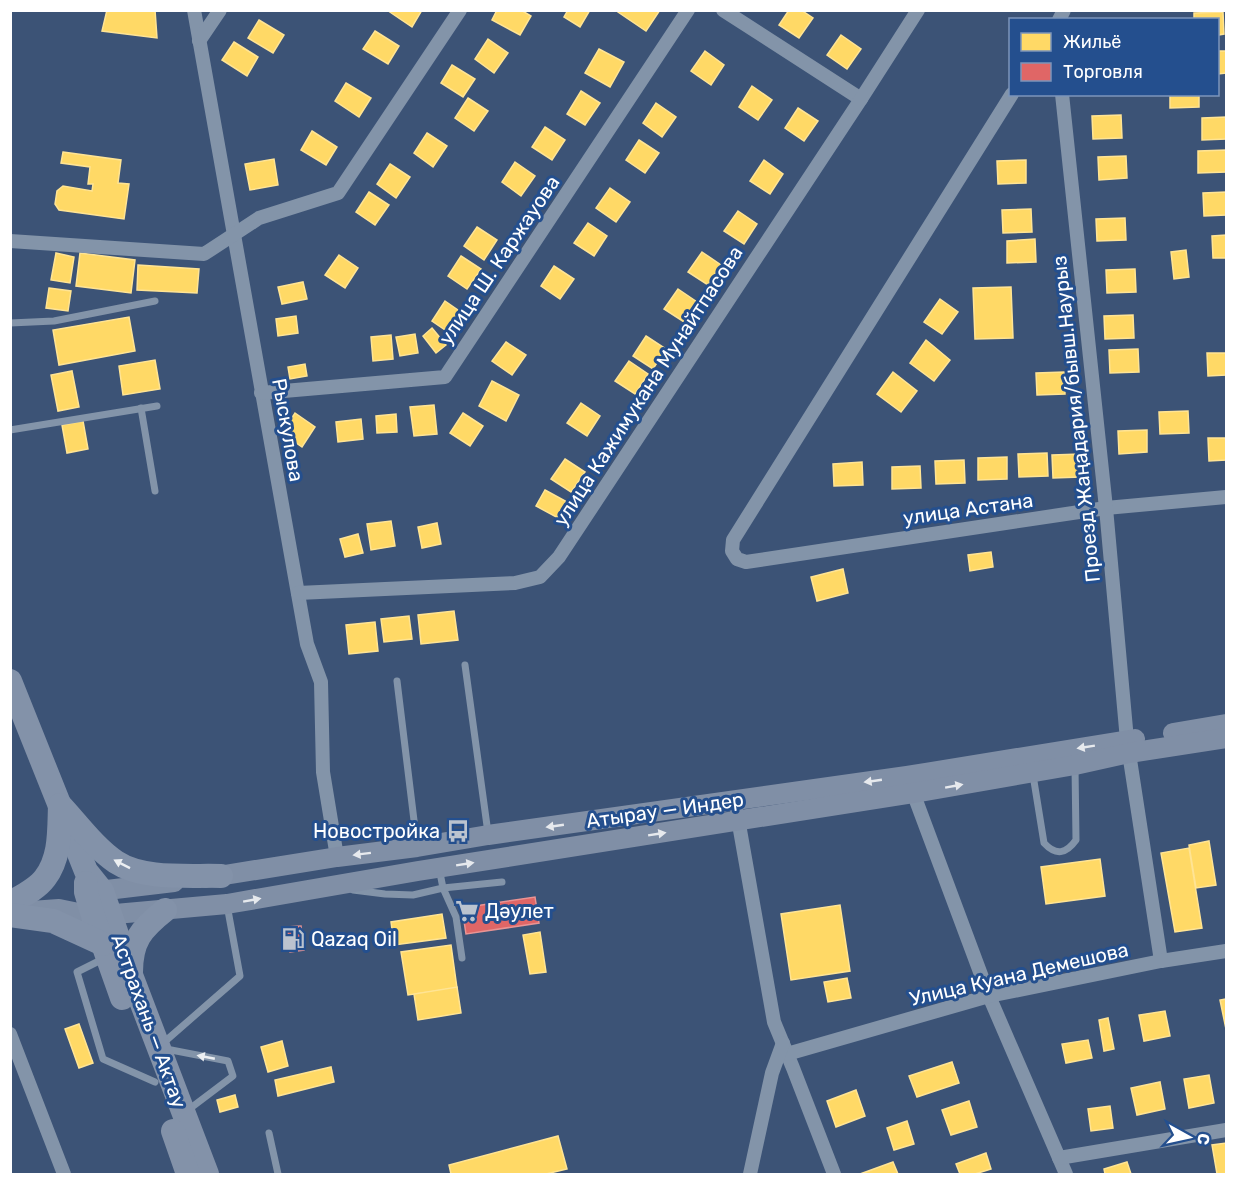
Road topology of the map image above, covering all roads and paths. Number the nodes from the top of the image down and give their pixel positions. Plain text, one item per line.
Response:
1 (194, 10) edge
2 (220, 10) edge
3 (460, 10) edge
4 (688, 10) edge
5 (723, 10) edge
6 (918, 10) edge
7 (199, 41) junction
8 (1011, 96) edge
9 (1062, 96) edge
10 (861, 99) junction
11 (234, 233) junction
12 (10, 241) edge
13 (156, 301) dead end
14 (10, 323) edge
15 (261, 393) junction
16 (157, 406) dead end
17 (141, 408) junction
18 (10, 430) edge
19 (155, 491) dead end
20 (1227, 497) edge
21 (1106, 508) junction
22 (298, 593) junction
23 (465, 665) dead end
24 (10, 681) edge
25 (397, 681) dead end
26 (1227, 724) edge
27 (1227, 738) edge
28 (1128, 747) junction
29 (1075, 765) junction
30 (1032, 773) junction
31 (910, 784) junction
32 (735, 800) junction
33 (60, 805) junction
34 (739, 821) junction
35 (488, 835) junction
36 (417, 848) junction
37 (337, 857) junction
38 (438, 868) junction
39 (221, 876) junction
40 (502, 882) dead end
41 (91, 885) junction
42 (328, 887) junction
43 (443, 888) junction
44 (10, 903) edge
45 (227, 904) junction
46 (59, 909) junction
47 (165, 910) junction
48 (10, 914) edge
49 (101, 915) junction
50 (105, 951) junction
51 (1227, 951) edge
52 (462, 958) dead end
53 (1161, 962) junction
54 (131, 975) junction
55 (989, 996) junction
56 (10, 1034) edge
57 (158, 1047) junction
58 (785, 1048) junction
59 (155, 1082) junction
60 (183, 1113) junction
61 (1227, 1130) edge
62 (269, 1133) dead end
63 (1059, 1158) junction
64 (64, 1174) edge
65 (189, 1174) edge
66 (207, 1174) edge
67 (278, 1174) edge
68 (750, 1174) edge
69 (834, 1174) edge
70 (1065, 1174) edge

1 - 7 street, Рыскулова
2 - 7 street
3 - 11 street
4 - 15 street, улица Ш. Каржауова
5 - 10 street
6 - 10 street, улица Кажимукана Мунайтпасова
7 - 11 street, Рыскулова
8 - 21 street, улица Астана
9 - 21 street, Проезд Жаңадария/бывш.Наурыз
10 - 22 street, улица Кажимукана Мунайтпасова
11 - 12 street
11 - 15 street, Рыскулова
13 - 14 lane
15 - 22 street, Рыскулова
16 - 17 lane
17 - 18 lane
17 - 19 lane
20 - 21 street, улица Астана
21 - 28 street, Проезд Жаңадария/бывш.Наурыз
22 - 37 street, Рыскулова
23 - 35 lane
24 - 33 highway, Астрахань — Актау
25 - 36 lane
26 - 28 main road, Атырау — Индер
27 - 28 main road, Атырау — Индер
28 - 29 main road, Атырау — Индер
28 -> 31 main road, Атырау — Индер
28 - 53 street, Проезд Жаңадария/бывш.Наурыз
29 - 30 main road, Атырау — Индер
29 - 30 lane
31 -> 30 main road, Атырау — Индер
31 -> 32 main road, Атырау — Индер
31 - 34 main road, Атырау — Индер
31 - 55 street
32 - 34 street
32 -> 35 main road, Атырау — Индер
39 -> 33 highway
33 - 41 highway, Астрахань — Актау
33 - 44 highway
38 -> 34 main road, Атырау — Индер
34 - 58 street
35 - 36 main road, Атырау — Индер
36 -> 37 main road, Атырау — Индер
37 - 39 main road, Атырау — Индер
38 - 42 main road, Атырау — Индер
38 - 43 lane
39 - 41 main road, Атырау — Индер
40 - 43 lane
41 - 46 main road
41 - 49 highway, Астрахань — Актау
42 - 43 lane
45 -> 42 main road, Атырау — Индер
43 - 52 lane
45 - 47 main road, Атырау — Индер
45 - 57 lane
46 - 48 main road
46 - 49 main road, Атырау — Индер
47 - 49 main road, Атырау — Индер
47 - 54 highway
48 - 50 highway
49 - 50 highway, Астрахань — Актау
49 - 54 highway, Астрахань — Актау
50 - 59 highway, Астрахань — Актау
50 - 59 lane
51 - 53 street, Улица Куана Демешова
53 - 55 street, Улица Куана Демешова
54 - 57 highway, Астрахань — Актау
55 - 58 street, Улица Куана Демешова
55 - 63 street
56 - 64 street
57 - 60 highway, Астрахань — Актау
60 -> 57 lane
58 - 68 street
58 - 69 street
59 - 65 highway, Астрахань — Актау
60 - 66 highway, Астрахань — Актау
61 - 63 street
62 - 67 lane
63 - 70 street

